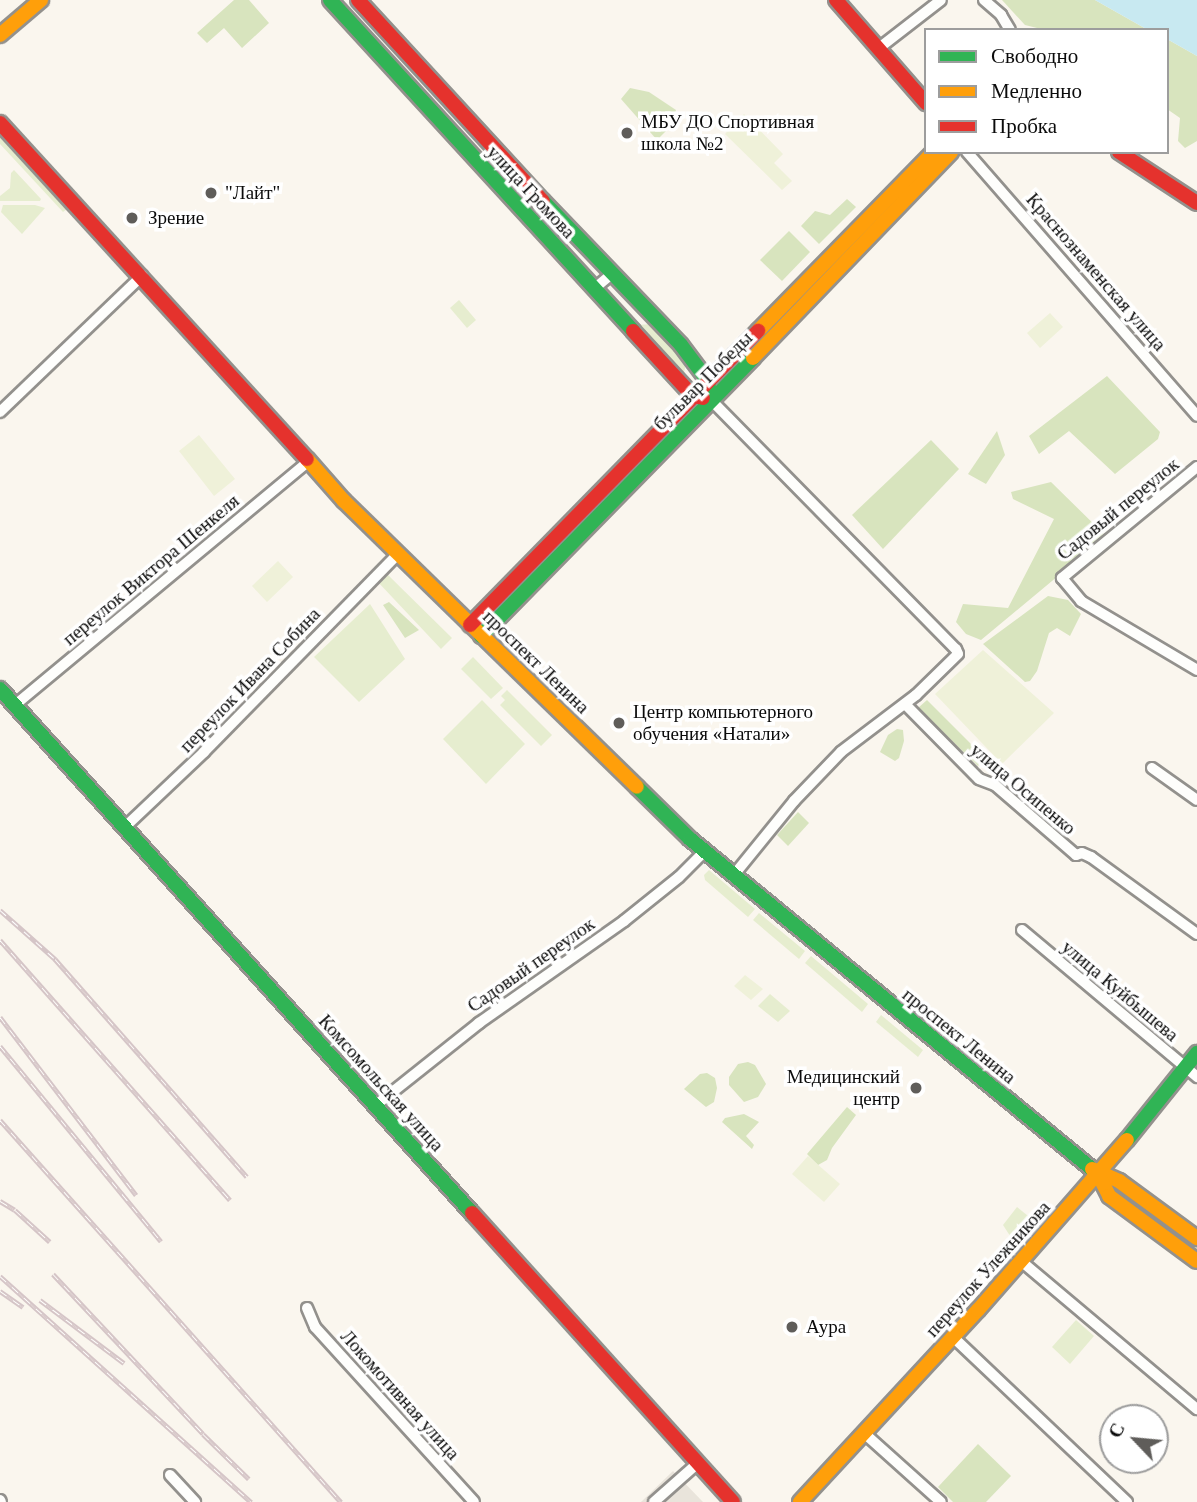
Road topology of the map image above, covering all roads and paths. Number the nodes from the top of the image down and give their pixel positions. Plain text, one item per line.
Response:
1 (40, 0) edge
2 (330, 0) edge
3 (358, 0) edge
4 (836, 0) edge
5 (942, 0) edge
6 (984, 0) edge
7 (1009, 28) edge
8 (0, 35) edge
9 (878, 48) junction
10 (423, 74) junction
11 (408, 87) junction
12 (924, 101) edge
13 (0, 123) edge
14 (931, 154) edge
15 (949, 154) edge
16 (970, 154) edge
17 (1122, 154) edge
18 (501, 159) junction
19 (486, 172) junction
20 (1197, 203) edge
21 (877, 209) junction
22 (888, 221) junction
23 (829, 259) junction
24 (840, 271) junction
25 (613, 273) junction
26 (142, 276) junction
27 (595, 288) junction
28 (708, 381) junction
29 (693, 396) junction
30 (711, 400) junction
31 (0, 412) edge
32 (1197, 416) edge
33 (309, 461) junction
34 (1197, 467) edge
35 (397, 555) junction
36 (470, 625) junction
37 (481, 636) junction
38 (1197, 670) edge
39 (1, 691) edge
40 (905, 704) junction
41 (15, 705) junction
42 (1152, 768) dead end
43 (1197, 800) edge
44 (125, 827) junction
45 (705, 851) junction
46 (733, 876) junction
47 (1022, 930) dead end
48 (1197, 933) edge
49 (1197, 1053) edge
50 (1184, 1068) junction
51 (1197, 1077) edge
52 (376, 1105) junction
53 (1098, 1174) junction
54 (1117, 1180) junction
55 (1107, 1194) junction
56 (1197, 1238) edge
57 (1021, 1261) junction
58 (1197, 1261) edge
59 (307, 1308) dead end
60 (953, 1337) junction
61 (1197, 1409) edge
62 (864, 1433) junction
63 (698, 1463) junction
64 (170, 1475) dead end
65 (195, 1502) edge
66 (474, 1502) edge
67 (654, 1502) edge
68 (733, 1502) edge
69 (800, 1502) edge
70 (941, 1502) edge
71 (1127, 1502) edge

1 - 8 main road
2 - 11 main road, улица Громова
3 - 10 main road, улица Громова
4 - 9 main road
5 - 9 street
6 - 7 street
9 - 12 main road
10 - 11 street
10 - 18 main road, улица Громова
11 - 19 main road, улица Громова
13 - 26 main road, проспект Ленина
14 - 21 main road, бульвар Победы
15 - 22 main road, бульвар Победы
16 - 32 street, Краснознаменская улица
17 - 20 main road
18 - 19 street
18 - 25 main road, улица Громова
19 - 27 main road, улица Громова
21 - 22 main road
21 - 23 main road, бульвар Победы
22 - 24 main road, бульвар Победы
23 - 24 main road
23 - 28 main road, бульвар Победы
24 - 30 main road, бульвар Победы
25 - 27 street
25 - 28 main road, улица Громова
26 - 31 street
26 - 33 main road, проспект Ленина
27 - 29 main road, улица Громова
28 - 29 main road, бульвар Победы
28 - 30 main road, улица Громова
29 - 30 main road
29 - 36 main road, бульвар Победы
30 - 37 main road, бульвар Победы
30 - 40 street
33 - 35 main road, проспект Ленина
33 - 41 street, переулок Виктора Шенкеля
34 - 38 street, Садовый переулок
35 - 36 main road, проспект Ленина
35 - 44 street, переулок Ивана Собина
36 - 37 main road, проспект Ленина
37 - 45 main road, проспект Ленина
39 - 41 main road, Комсомольская улица
40 - 46 street
40 - 48 street, улица Осипенко
41 - 44 main road, Комсомольская улица
42 - 43 street
44 - 52 main road, Комсомольская улица
45 - 46 main road, проспект Ленина
45 - 52 street, Садовый переулок
46 - 53 main road, проспект Ленина
47 - 50 street, улица Куйбышева
49 - 50 main road, переулок Улежникова
50 - 51 street, улица Куйбышева
50 - 53 main road, переулок Улежникова
52 - 63 main road, Комсомольская улица
53 - 54 main road, проспект Ленина
53 - 55 main road, проспект Ленина
53 - 57 main road, переулок Улежникова
54 - 55 street
54 - 56 main road, проспект Ленина
55 - 58 main road, проспект Ленина
57 - 60 main road, переулок Улежникова
57 - 61 street
59 - 66 street, Локомотивная улица
60 - 62 main road, переулок Улежникова
60 - 71 street
62 - 69 main road, переулок Улежникова
62 - 70 street
63 - 67 street
63 - 68 main road, Комсомольская улица
64 - 65 street

